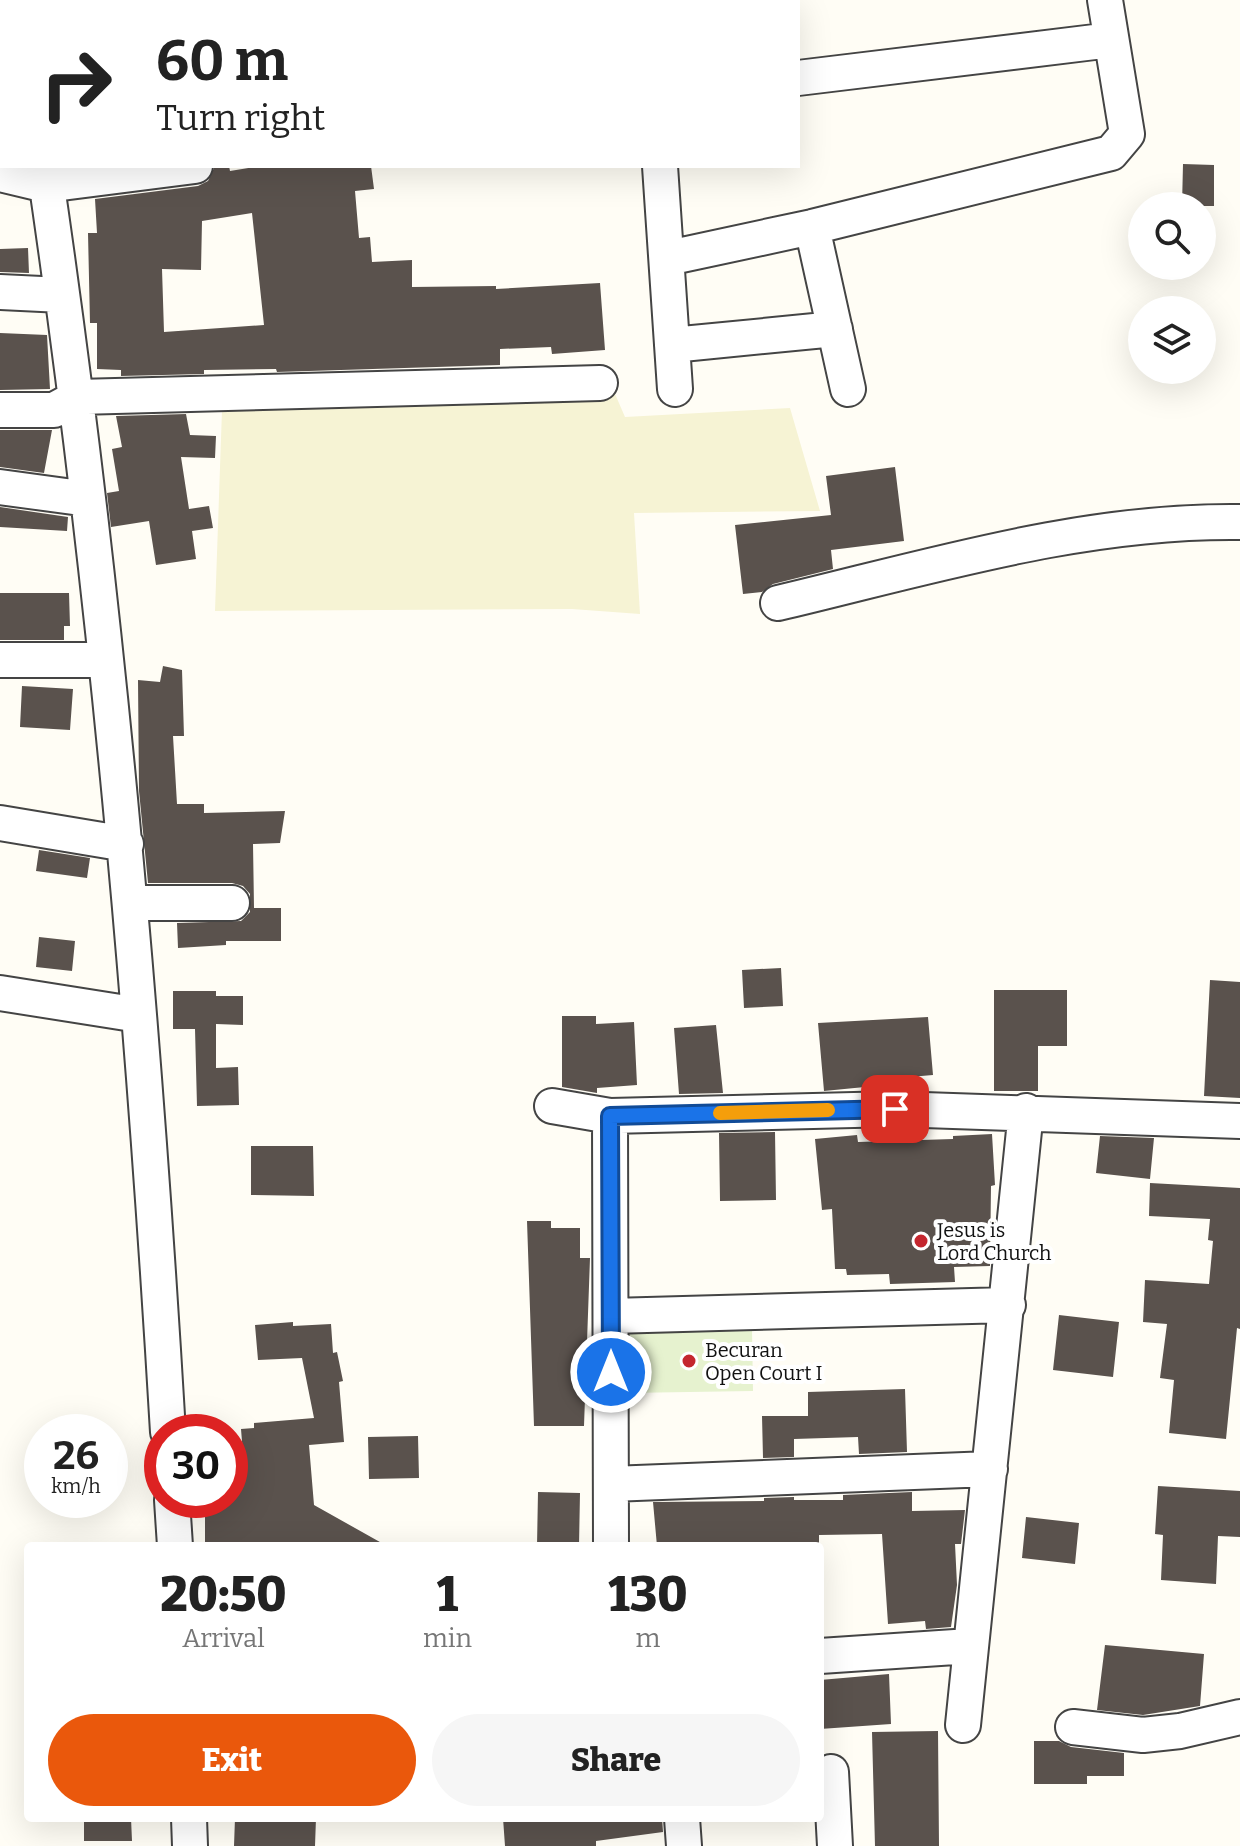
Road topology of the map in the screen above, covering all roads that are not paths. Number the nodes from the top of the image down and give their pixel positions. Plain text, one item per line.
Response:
1 (1105, 0) edge
2 (1111, 40) junction
3 (800, 78) edge
4 (165, 168) edge
5 (660, 168) edge
6 (0, 174) edge
7 (45, 176) edge
8 (812, 227) junction
9 (668, 258) junction
10 (0, 292) edge
11 (62, 295) junction
12 (835, 329) junction
13 (672, 345) junction
14 (600, 383) dead end
15 (675, 389) dead end
16 (848, 389) dead end
17 (78, 397) junction
18 (0, 410) edge
19 (0, 487) edge
20 (88, 499) junction
21 (1240, 522) edge
22 (778, 603) dead end
23 (0, 660) edge
24 (105, 660) junction
25 (0, 823) edge
26 (126, 844) junction
27 (130, 903) junction
28 (232, 903) dead end
29 (0, 993) edge
30 (139, 1015) junction
31 (552, 1106) dead end
32 (1026, 1111) junction
33 (610, 1116) junction
34 (1240, 1121) edge
35 (1008, 1305) junction
36 (611, 1316) junction
37 (167, 1414) edge
38 (990, 1469) junction
39 (611, 1484) junction
40 (173, 1518) edge
41 (175, 1542) edge
42 (611, 1542) edge
43 (970, 1646) junction
44 (824, 1656) edge
45 (1240, 1717) edge
46 (963, 1725) dead end
47 (1073, 1727) dead end
48 (831, 1772) dead end
49 (189, 1822) edge
50 (682, 1822) edge
51 (190, 1846) edge
52 (684, 1846) edge
53 (835, 1846) edge

1 - 2 street
2 - 3 street
2 - 8 street
4 - 7 street
5 - 9 street
6 - 7 street
7 - 11 street
8 - 9 street
8 - 12 street
9 - 13 street
10 - 11 street
11 - 17 street
12 - 13 street
12 - 16 street
13 - 15 street
14 - 17 street
17 - 18 street
17 - 20 street
19 - 20 street
20 - 24 street
21 - 22 street
23 - 24 street
24 - 26 street
25 - 26 street
26 - 27 street
27 - 28 street
27 - 30 street
29 - 30 street
30 - 37 street
31 - 33 street
32 - 33 street
32 - 34 street
32 - 35 street
33 - 36 street
35 - 36 street
35 - 38 street
36 - 39 street
38 - 39 street
38 - 43 street
39 - 42 street
40 - 41 street
43 - 44 street
43 - 46 street
45 - 47 street
48 - 53 street
49 - 51 street
50 - 52 street

